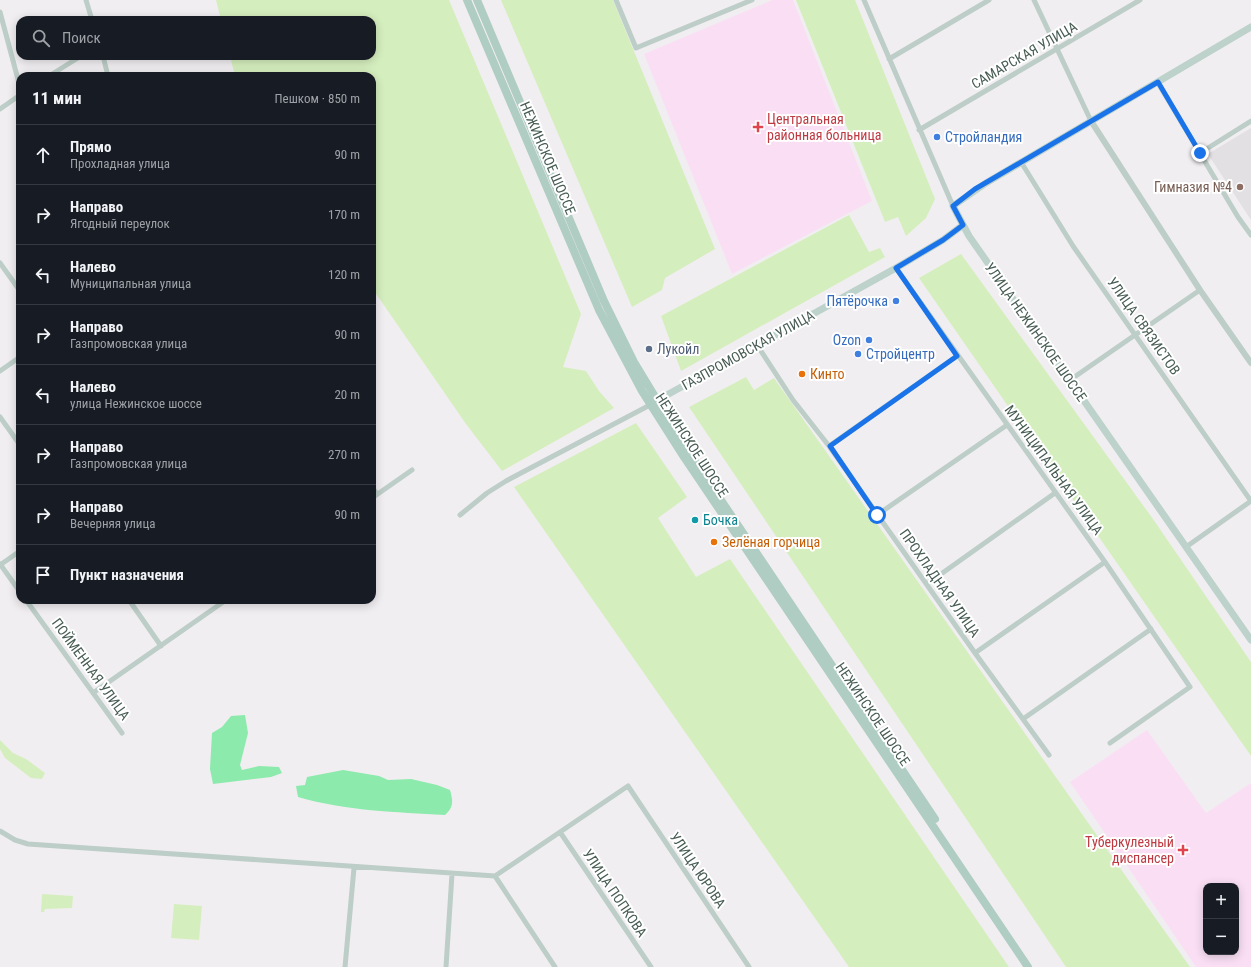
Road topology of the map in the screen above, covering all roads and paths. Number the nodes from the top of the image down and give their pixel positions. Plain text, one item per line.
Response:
1 (86, 0) edge
2 (467, 0) edge
3 (476, 0) edge
4 (616, 0) edge
5 (752, 0) edge
6 (864, 0) edge
7 (989, 0) edge
8 (1034, 0) edge
9 (1140, 0) edge
10 (0, 12) edge
11 (91, 16) edge
12 (1251, 28) edge
13 (1058, 49) junction
14 (74, 60) edge
15 (103, 60) edge
16 (889, 60) junction
17 (16, 72) edge
18 (55, 72) edge
19 (107, 72) edge
20 (1158, 82) junction
21 (16, 98) edge
22 (0, 109) edge
23 (1092, 121) junction
24 (1251, 121) edge
25 (919, 130) junction
26 (1200, 153) junction
27 (1021, 162) junction
28 (953, 206) junction
29 (963, 225) junction
30 (1251, 235) edge
31 (0, 263) edge
32 (896, 268) junction
33 (16, 285) edge
34 (1200, 290) junction
35 (1135, 334) junction
36 (757, 345) junction
37 (957, 356) junction
38 (16, 360) edge
39 (1251, 363) edge
40 (0, 371) edge
41 (1070, 380) junction
42 (653, 403) junction
43 (0, 417) edge
44 (1007, 425) junction
45 (16, 439) edge
46 (830, 446) junction
47 (412, 470) dead end
48 (1055, 493) junction
49 (377, 494) edge
50 (1251, 501) edge
51 (877, 515) junction
52 (460, 516) dead end
53 (1186, 547) junction
54 (16, 554) edge
55 (1104, 562) junction
56 (0, 564) edge
57 (927, 584) junction
58 (16, 586) edge
59 (29, 604) edge
60 (132, 604) edge
61 (220, 604) edge
62 (1151, 629) junction
63 (1251, 640) edge
64 (161, 646) junction
65 (975, 653) junction
66 (93, 693) junction
67 (1023, 719) junction
68 (122, 733) dead end
69 (1110, 742) dead end
70 (1049, 755) dead end
71 (0, 831) edge
72 (560, 832) junction
73 (354, 868) junction
74 (452, 874) junction
75 (495, 876) junction
76 (345, 967) edge
77 (446, 967) edge
78 (555, 967) edge
79 (651, 967) edge
80 (749, 967) edge
81 (1028, 967) edge
82 (1035, 967) edge

1 - 11 street
2 - 42 main road, НЕЖИНСКОЕ ШОССЕ
3 - 42 main road, НЕЖИНСКОЕ ШОССЕ
4 - 5 street
6 - 16 street, УЛИЦА НЕЖИНСКОЕ ШОССЕ
7 - 16 street
8 - 13 street
9 - 13 street, САМАРСКАЯ УЛИЦА
10 - 17 street
12 - 20 main road
13 - 23 street
13 - 25 street, САМАРСКАЯ УЛИЦА
14 - 18 street
15 - 19 street
16 - 25 street, УЛИЦА НЕЖИНСКОЕ ШОССЕ
20 - 23 main road
20 - 26 street
21 - 22 street
23 - 27 main road
23 - 34 street
24 - 26 street
25 - 28 street, УЛИЦА НЕЖИНСКОЕ ШОССЕ
26 - 30 street
27 - 28 main road
27 - 35 street, УЛИЦА СВЯЗИСТОВ
28 - 29 main road, УЛИЦА НЕЖИНСКОЕ ШОССЕ
29 - 32 main road, ГАЗПРОМОВСКАЯ УЛИЦА
29 - 41 main road, УЛИЦА НЕЖИНСКОЕ ШОССЕ
31 - 33 street
32 - 36 main road, ГАЗПРОМОВСКАЯ УЛИЦА
32 - 37 street, МУНИЦИПАЛЬНАЯ УЛИЦА
34 - 35 street
34 - 39 street
35 - 41 street
35 - 50 street, УЛИЦА СВЯЗИСТОВ
36 - 42 main road, ГАЗПРОМОВСКАЯ УЛИЦА
36 - 46 street, ПРОХЛАДНАЯ УЛИЦА
37 - 44 street, МУНИЦИПАЛЬНАЯ УЛИЦА
37 - 46 street
38 - 40 street
41 - 53 main road, УЛИЦА НЕЖИНСКОЕ ШОССЕ
42 - 52 street
42 - 81 main road, НЕЖИНСКОЕ ШОССЕ
42 - 82 main road, НЕЖИНСКОЕ ШОССЕ
43 - 45 street
44 - 48 street, МУНИЦИПАЛЬНАЯ УЛИЦА
44 - 51 street
46 - 51 street, ПРОХЛАДНАЯ УЛИЦА
47 - 49 street
48 - 55 street, МУНИЦИПАЛЬНАЯ УЛИЦА
48 - 57 street
50 - 53 street
51 - 57 street, ПРОХЛАДНАЯ УЛИЦА
53 - 63 main road, УЛИЦА НЕЖИНСКОЕ ШОССЕ
54 - 56 street
55 - 62 street, МУНИЦИПАЛЬНАЯ УЛИЦА
55 - 65 street
56 - 58 street
57 - 65 street, ПРОХЛАДНАЯ УЛИЦА
59 - 66 street, ПОЙМЕННАЯ УЛИЦА
60 - 64 street
61 - 64 street
62 - 67 street
62 - 69 street, МУНИЦИПАЛЬНАЯ УЛИЦА
64 - 66 street
65 - 67 street, ПРОХЛАДНАЯ УЛИЦА
66 - 68 street, ПОЙМЕННАЯ УЛИЦА
67 - 70 street, ПРОХЛАДНАЯ УЛИЦА
71 - 73 street
72 - 75 street
72 - 79 street, УЛИЦА ПОПКОВА
72 - 80 street, УЛИЦА ЮРОВА
73 - 74 street
73 - 76 street
74 - 75 street
74 - 77 street
75 - 78 street

